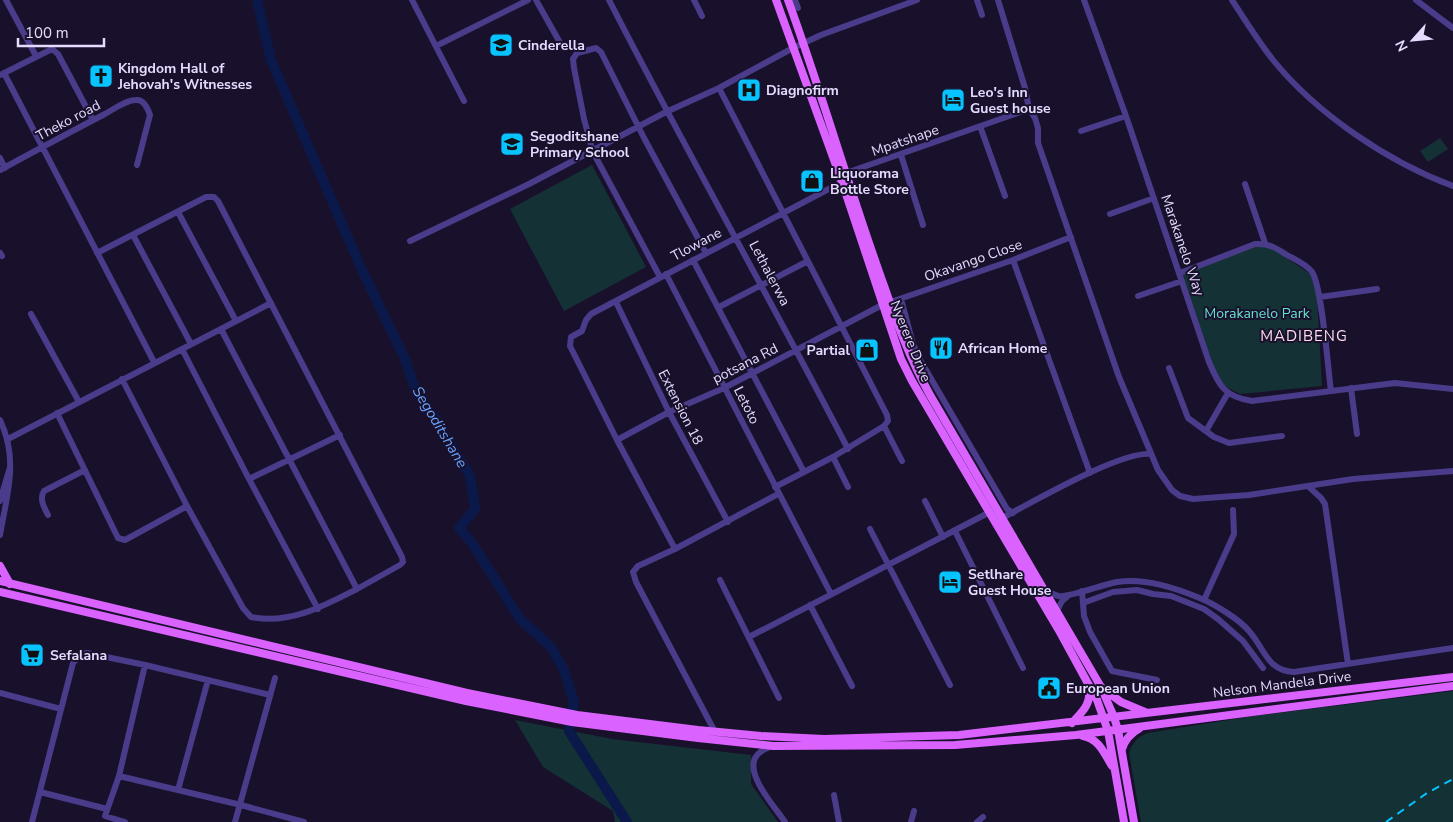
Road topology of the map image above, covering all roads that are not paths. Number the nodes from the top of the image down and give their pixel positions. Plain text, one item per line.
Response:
1 (6, 0) edge
2 (412, 0) edge
3 (528, 0) edge
4 (536, 0) edge
5 (609, 0) edge
6 (694, 0) edge
7 (776, 0) edge
8 (788, 0) edge
9 (795, 0) edge
10 (917, 0) edge
11 (977, 0) edge
12 (998, 0) edge
13 (1084, 0) edge
14 (1232, 0) edge
15 (1416, 0) edge
16 (798, 8) dead end
17 (982, 14) dead end
18 (702, 16) dead end
19 (1453, 28) edge
20 (804, 43) junction
21 (436, 46) junction
22 (563, 48) dead end
23 (793, 48) junction
24 (36, 56) junction
25 (2, 74) edge
26 (719, 88) junction
27 (464, 101) dead end
28 (1029, 109) junction
29 (666, 112) junction
30 (1126, 116) junction
31 (93, 120) junction
32 (980, 126) junction
33 (638, 127) junction
34 (1081, 131) dead end
35 (43, 148) junction
36 (593, 152) junction
37 (901, 155) junction
38 (0, 158) edge
39 (137, 165) dead end
40 (2, 169) edge
41 (846, 173) junction
42 (842, 182) junction
43 (1245, 184) dead end
44 (1453, 186) edge
45 (1005, 196) dead end
46 (1154, 198) junction
47 (178, 212) junction
48 (784, 212) junction
49 (1110, 214) dead end
50 (923, 225) dead end
51 (133, 235) junction
52 (736, 237) junction
53 (1072, 237) junction
54 (410, 241) dead end
55 (1265, 243) junction
56 (97, 253) junction
57 (706, 253) junction
58 (693, 260) junction
59 (1013, 260) junction
60 (808, 261) junction
61 (1180, 273) junction
62 (663, 276) junction
63 (1182, 281) junction
64 (762, 285) junction
65 (1377, 290) dead end
66 (1138, 296) dead end
67 (1320, 297) junction
68 (901, 299) junction
69 (616, 302) junction
70 (271, 303) junction
71 (886, 304) junction
72 (719, 307) junction
73 (31, 314) dead end
74 (236, 321) junction
75 (841, 326) junction
76 (221, 329) junction
77 (191, 344) junction
78 (182, 349) junction
79 (797, 350) junction
80 (154, 362) junction
81 (1169, 368) dead end
82 (753, 373) junction
83 (122, 379) junction
84 (724, 388) junction
85 (1351, 388) junction
86 (1453, 389) edge
87 (1331, 391) junction
88 (1228, 393) junction
89 (79, 402) junction
90 (669, 412) junction
91 (57, 413) junction
92 (0, 420) edge
93 (884, 426) junction
94 (1206, 431) junction
95 (1357, 434) dead end
96 (340, 435) junction
97 (1282, 436) dead end
98 (8, 439) junction
99 (617, 440) junction
100 (848, 449) junction
101 (1151, 454) junction
102 (833, 457) junction
103 (289, 459) junction
104 (902, 461) dead end
105 (11, 465) junction
106 (85, 470) junction
107 (1453, 471) edge
108 (804, 472) junction
109 (1090, 473) junction
110 (249, 479) junction
111 (774, 487) junction
112 (848, 487) dead end
113 (1309, 487) junction
114 (778, 494) junction
115 (0, 501) edge
116 (925, 501) dead end
117 (187, 506) junction
118 (1232, 510) dead end
119 (990, 512) junction
120 (1013, 513) junction
121 (48, 515) dead end
122 (1002, 518) junction
123 (728, 522) junction
124 (870, 529) dead end
125 (955, 531) junction
126 (0, 535) edge
127 (943, 537) junction
128 (675, 549) junction
129 (888, 565) junction
130 (0, 566) edge
131 (720, 580) dead end
132 (0, 581) edge
133 (10, 584) junction
134 (357, 589) junction
135 (1044, 590) junction
136 (1082, 591) junction
137 (0, 592) edge
138 (830, 594) junction
139 (10, 595) junction
140 (1067, 596) junction
141 (0, 598) edge
142 (1204, 600) junction
143 (1083, 603) junction
144 (810, 605) junction
145 (318, 609) junction
146 (1057, 611) junction
147 (749, 637) junction
148 (1453, 648) edge
149 (1348, 664) junction
150 (145, 665) junction
151 (1023, 668) dead end
152 (1263, 668) dead end
153 (275, 678) dead end
154 (1453, 678) edge
155 (208, 680) junction
156 (1157, 680) dead end
157 (1089, 682) junction
158 (950, 685) dead end
159 (852, 686) dead end
160 (1453, 686) edge
161 (1102, 687) junction
162 (0, 693) edge
163 (270, 695) junction
164 (779, 698) dead end
165 (525, 708) junction
166 (61, 709) junction
167 (1145, 713) junction
168 (1114, 717) junction
169 (575, 718) junction
170 (1104, 719) junction
171 (1072, 723) junction
172 (1144, 726) junction
173 (1118, 730) junction
174 (1108, 731) junction
175 (715, 732) junction
176 (1076, 735) junction
177 (773, 746) junction
178 (1124, 767) junction
179 (1114, 770) junction
180 (119, 776) junction
181 (178, 790) junction
182 (40, 792) junction
183 (834, 795) dead end
184 (241, 805) junction
185 (914, 811) dead end
186 (105, 816) edge
187 (32, 822) edge
188 (125, 822) edge
189 (236, 822) edge
190 (304, 822) edge
191 (785, 822) edge
192 (839, 822) edge
193 (912, 822) edge
194 (1124, 822) edge
195 (1134, 822) edge

1 - 24 street
2 - 21 street
3 - 21 street
4 - 22 street
5 - 29 street, Lethalerwa
6 - 18 street
7 - 23 main road, Nyerere Drive
8 - 20 main road, Nyerere Drive
9 - 16 street
10 - 20 street
11 - 17 street
12 - 28 street
13 - 30 street, Marakanelo Way
14 - 44 street
15 - 19 street
20 - 23 street
20 - 41 main road, Nyerere Drive
21 - 27 street
23 - 26 street
23 - 42 main road, Nyerere Drive
24 - 25 street
24 - 31 street
25 - 35 street
26 - 29 street
26 - 48 street
28 - 32 street, Mpatshape
28 - 53 street
29 - 33 street
29 - 52 street, Lethalerwa
30 - 34 street
30 - 46 street, Marakanelo Way
31 - 35 street, Theko road
31 - 39 street, Theko road
32 - 37 street, Mpatshape
32 - 45 street
33 - 36 street
33 - 36 street, Letoto
33 - 57 street
35 - 40 street, Theko road
35 - 56 street
36 - 54 street
36 - 62 street, Letoto
37 - 41 street, Mpatshape
37 - 50 street
38 - 40 street
41 - 71 main road, Nyerere Drive
42 - 48 street, Tlowane
42 - 71 main road, Nyerere Drive
43 - 55 street
46 - 49 street
46 - 61 street, Marakanelo Way
47 - 51 street
47 - 70 street
47 - 74 street
48 - 52 street, Tlowane
48 - 60 street
51 - 56 street
51 - 77 street
52 - 57 street, Tlowane
52 - 64 street, Lethalerwa
53 - 59 street, Okavango Close
53 - 101 street
55 - 61 street
55 - 67 street
56 - 80 street
57 - 58 street, Tlowane
58 - 62 street, Tlowane
58 - 72 street
59 - 68 street, Okavango Close
59 - 109 street
60 - 64 street
60 - 75 street
61 - 63 street, Marakanelo Way
62 - 69 street, Tlowane
62 - 84 street, Letoto
63 - 66 street
63 - 88 street, Marakanelo Way
64 - 72 street
64 - 79 street, Lethalerwa
65 - 67 street
67 - 87 street
68 - 71 street, Okavango Close
68 - 120 street
69 - 90 street, Extension 18
69 - 99 street, Tlowane
70 - 74 street
70 - 96 street
71 - 75 street, potsana Rd
71 - 119 main road, Nyerere Drive
71 - 122 main road, Nyerere Drive
72 - 82 street
73 - 89 street
74 - 76 street
75 - 79 street, potsana Rd
75 - 93 street
76 - 77 street
76 - 103 street
77 - 78 street
78 - 80 street
78 - 110 street
79 - 82 street, potsana Rd
79 - 100 street, Lethalerwa
80 - 83 street
81 - 94 street
82 - 84 street, potsana Rd
82 - 108 street
83 - 89 street
83 - 117 street
84 - 90 street, potsana Rd
84 - 111 street, Letoto
85 - 86 street
85 - 87 street
85 - 95 street
87 - 88 street
88 - 94 street
89 - 91 street
90 - 99 street, potsana Rd
90 - 123 street, Extension 18
91 - 98 street
91 - 106 street
92 - 98 street
93 - 100 street
93 - 104 street
94 - 97 street
96 - 103 street
96 - 134 street
98 - 105 street
99 - 128 street
100 - 102 street
101 - 109 street
101 - 113 street
102 - 108 street
102 - 112 street
103 - 110 street
103 - 134 street
105 - 115 street
105 - 126 street
106 - 117 street
106 - 121 street
107 - 113 street
108 - 111 street
109 - 120 street
110 - 145 street
111 - 114 street, Letoto
113 - 149 street
114 - 123 street
114 - 138 street, Letoto
116 - 127 street
117 - 145 street
118 - 142 street
119 - 125 street
119 - 157 main road, Nyerere Drive
120 - 122 street
122 - 135 main road, Nyerere Drive
123 - 128 street
124 - 129 street
125 - 127 street
125 - 151 street
127 - 129 street
128 - 175 street
129 - 138 street
129 - 158 street
130 - 133 main road
131 - 147 street
132 - 133 main road
133 - 165 main road
134 - 145 street
135 - 140 street
135 - 146 main road, Nyerere Drive
136 - 140 street
136 - 142 street
136 - 143 street
137 - 139 main road
138 - 144 street
139 - 141 main road
139 - 165 main road
140 - 146 street
142 - 149 street
143 - 152 street
143 - 156 street
144 - 147 street
144 - 159 street
146 - 161 main road, Nyerere Drive
147 - 164 street
148 - 149 street
150 - 155 street
150 - 166 street
150 - 180 street
153 - 163 street
154 - 167 main road, Nelson Mandela Drive
155 - 163 street
155 - 181 street
157 - 170 main road, Nyerere Drive
157 - 171 main road
160 - 172 main road, Nelson Mandela Drive
161 - 167 main road
161 - 168 main road, Nyerere Drive
162 - 166 street
163 - 184 street
165 - 169 main road
166 - 182 street
167 - 168 main road, Nelson Mandela Drive
168 - 170 main road, Nelson Mandela Drive
168 - 173 main road, Nyerere Drive
169 - 175 main road, Nelson Mandela Drive
169 - 177 main road, Nelson Mandela Drive
170 - 171 main road, Nelson Mandela Drive
170 - 174 main road, Nyerere Drive
171 - 175 main road, Nelson Mandela Drive
172 - 173 main road, Nelson Mandela Drive
172 - 178 main road
173 - 174 main road, Nelson Mandela Drive
173 - 178 main road, Nyerere Drive
174 - 176 main road, Nelson Mandela Drive
174 - 179 main road, Nyerere Drive
176 - 177 main road, Nelson Mandela Drive
176 - 179 main road
177 - 191 street
178 - 195 main road
179 - 194 main road, Nyerere Drive
180 - 181 street
180 - 186 street
181 - 184 street
182 - 186 street
182 - 187 street
183 - 192 street
184 - 189 street
184 - 190 street
185 - 193 street
186 - 188 street

